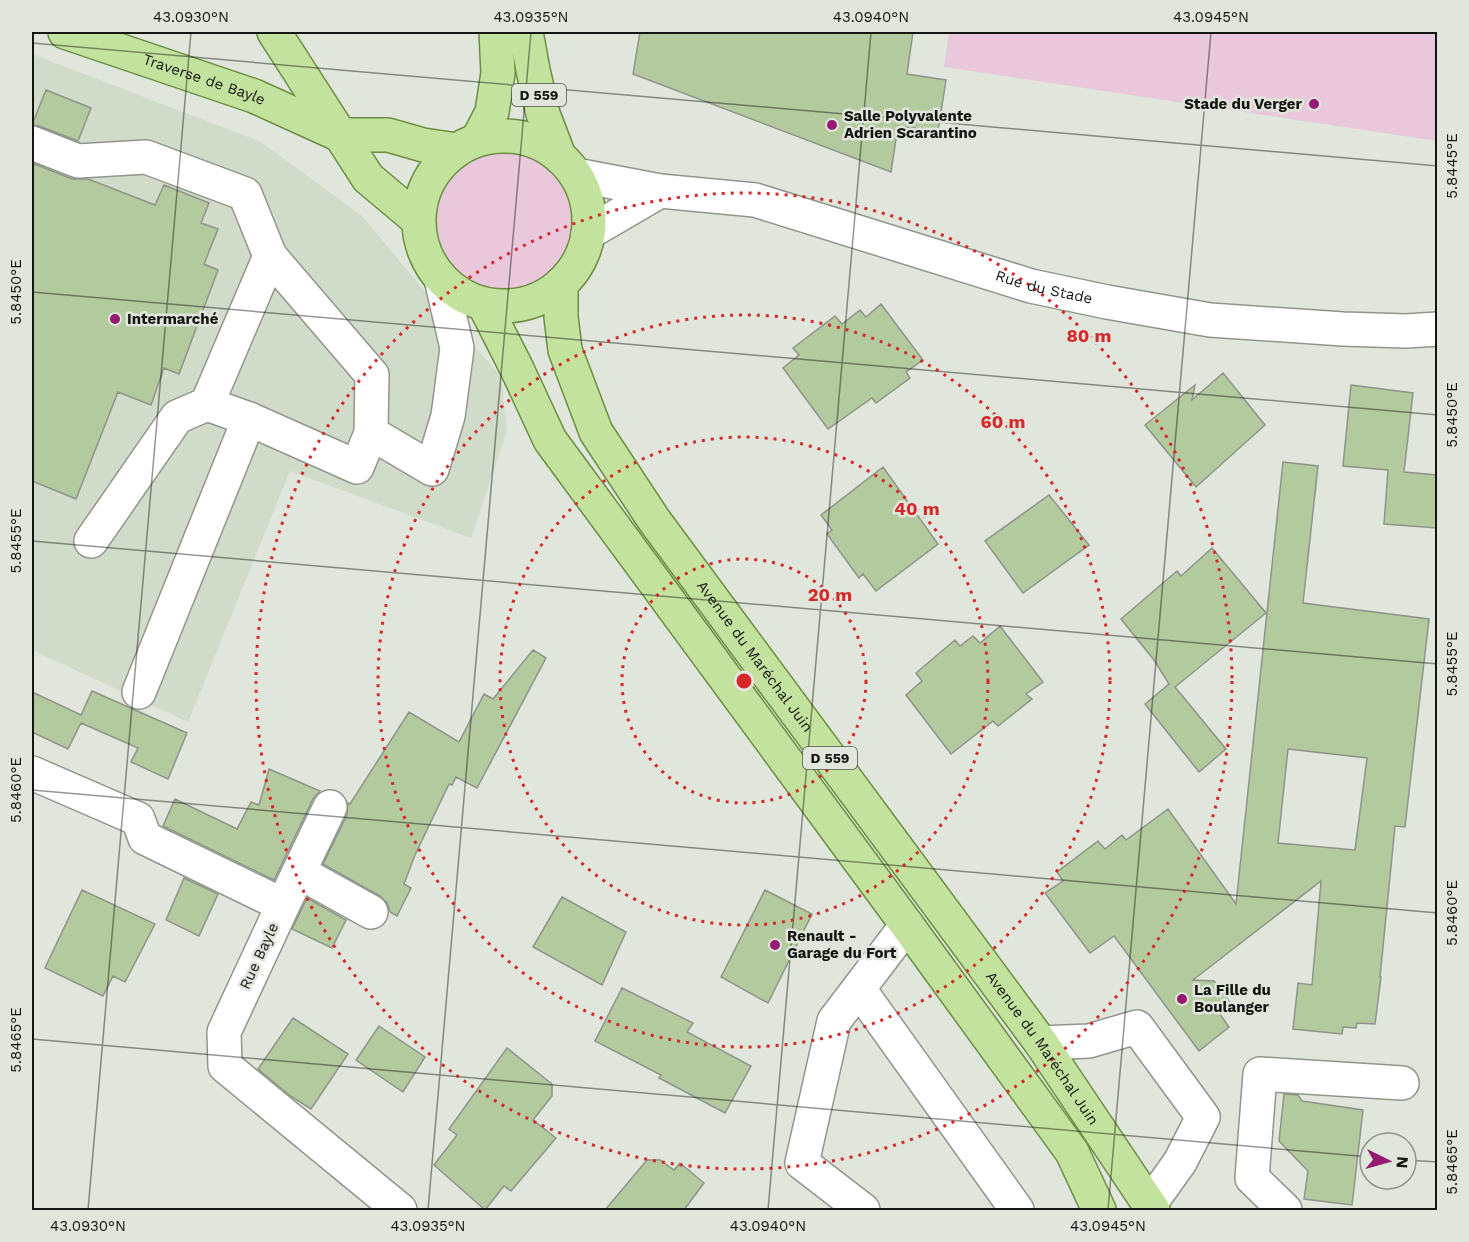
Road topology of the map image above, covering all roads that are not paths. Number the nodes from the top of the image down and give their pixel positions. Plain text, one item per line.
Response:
1 (65, 32) edge
2 (274, 32) edge
3 (496, 32) edge
4 (526, 32) edge
5 (340, 135) junction
6 (32, 143) edge
7 (468, 145) junction
8 (567, 166) junction
9 (660, 191) junction
10 (418, 220) junction
11 (588, 233) junction
12 (270, 256) junction
13 (441, 279) junction
14 (561, 284) junction
15 (484, 304) junction
16 (1437, 329) edge
17 (207, 404) junction
18 (249, 419) junction
19 (371, 434) junction
20 (91, 541) dead end
21 (139, 692) dead end
22 (32, 773) edge
23 (330, 807) dead end
24 (299, 872) junction
25 (283, 905) junction
26 (371, 912) dead end
27 (907, 925) junction
28 (859, 989) junction
29 (1041, 1042) junction
30 (1402, 1083) dead end
31 (1152, 1207) edge
32 (400, 1210) edge
33 (863, 1210) edge
34 (1017, 1210) edge
35 (1099, 1210) edge
36 (1285, 1210) edge

1 - 5 main road, Traverse de Bayle
2 - 5 main road
3 - 7 main road, D 559
4 - 8 main road, D 559
5 - 7 main road, Traverse de Bayle
5 - 10 main road
6 - 12 street
7 - 8 main road
7 - 10 main road
8 - 9 street, Rue du Stade
8 - 11 main road
9 - 11 street
9 - 16 street, Rue du Stade
10 - 13 main road
11 - 14 main road
12 - 17 street
12 - 19 street
13 - 15 main road
13 - 19 street
14 - 15 main road
14 - 29 main road, Avenue du Maréchal Juin / D 559
15 - 27 main road, D 559
17 - 18 street
17 - 20 street
18 - 19 street
18 - 21 street
22 - 25 street, Rue Bayle
23 - 24 street
24 - 25 street
24 - 26 street
25 - 32 street, Rue Bayle
27 - 28 street
27 - 35 main road, D 559
28 - 33 street
28 - 34 street
29 - 31 main road, Avenue du Maréchal Juin / D 559
29 - 31 street
30 - 36 street

